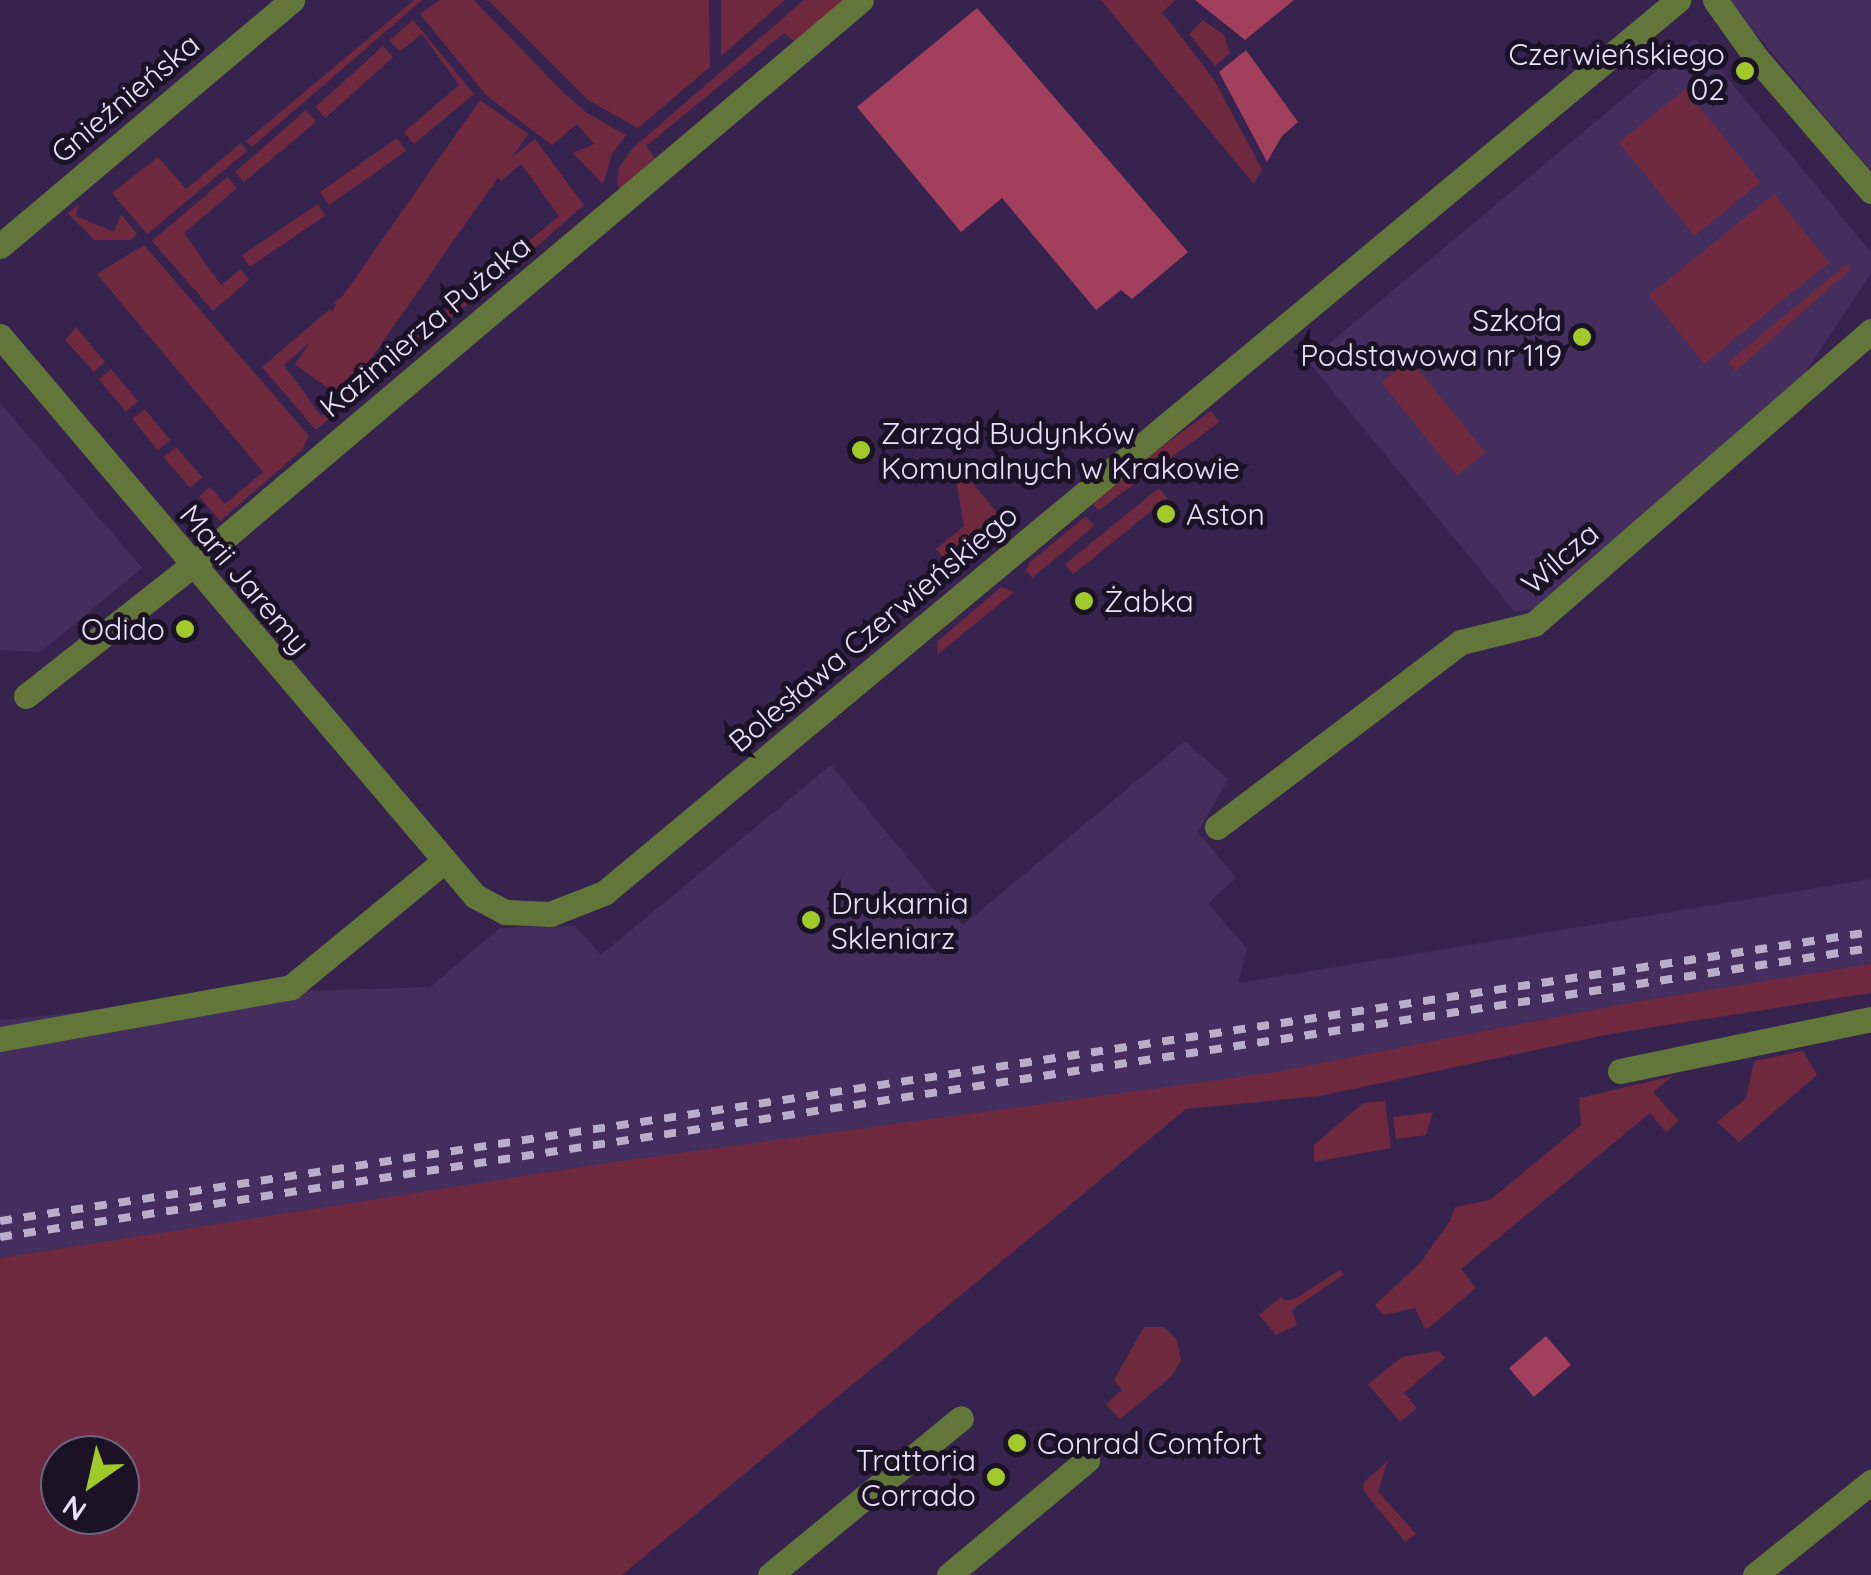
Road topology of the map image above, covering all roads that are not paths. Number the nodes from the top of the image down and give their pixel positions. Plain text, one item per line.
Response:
1 (292, 0) edge
2 (861, 0) edge
3 (1678, 0) edge
4 (1715, 0) edge
5 (1871, 192) edge
6 (0, 246) edge
7 (1871, 331) edge
8 (0, 336) edge
9 (190, 566) junction
10 (26, 696) dead end
11 (1218, 827) dead end
12 (443, 862) junction
13 (504, 912) joint
14 (1871, 1019) edge
15 (0, 1039) edge
16 (1620, 1071) dead end
17 (961, 1418) dead end
18 (1087, 1460) dead end
19 (1871, 1482) edge
20 (770, 1575) edge
21 (949, 1575) edge
22 (1755, 1575) edge

1 - 6 street, Gnieźnieńska
2 - 9 street, Kazimierza Pużaka
3 - 13 street, Bolesława Czerwieńskiego
4 - 5 street
7 - 11 street, Wilcza
8 - 9 street, Marii Jaremy
9 - 10 street, Kazimierza Pużaka
9 - 12 street, Marii Jaremy
12 - 13 street, Marii Jaremy
12 - 15 street
14 - 16 street
17 - 20 street
18 - 21 street
19 - 22 street

